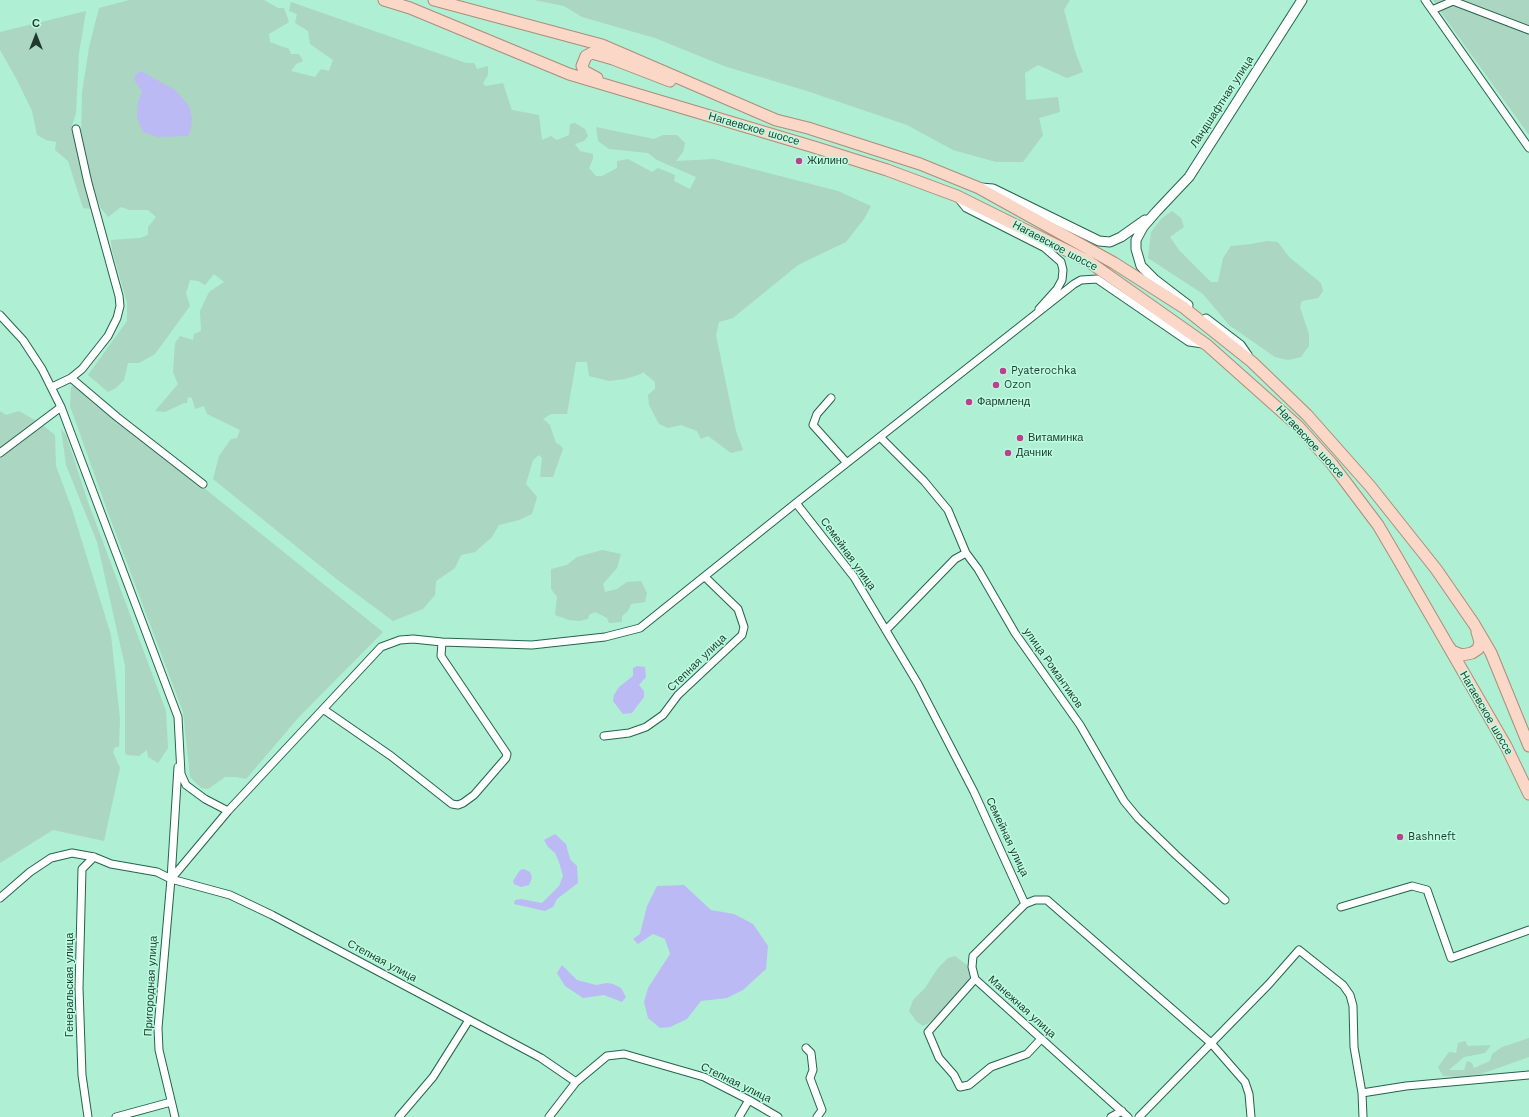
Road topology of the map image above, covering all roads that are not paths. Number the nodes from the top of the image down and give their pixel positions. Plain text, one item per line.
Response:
1 (384, 0) edge
2 (434, 0) edge
3 (1302, 0) edge
4 (1426, 0) edge
5 (1432, 10) junction
6 (1529, 30) edge
7 (713, 94) junction
8 (710, 116) junction
9 (76, 129) dead end
10 (1529, 148) edge
11 (979, 188) junction
12 (957, 196) junction
13 (1156, 212) junction
14 (0, 315) edge
15 (1034, 316) junction
16 (1207, 344) junction
17 (1252, 362) junction
18 (71, 378) junction
19 (52, 386) junction
20 (831, 398) dead end
21 (61, 406) junction
22 (880, 438) junction
23 (0, 453) edge
24 (847, 463) junction
25 (203, 484) dead end
26 (796, 503) junction
27 (966, 553) junction
28 (706, 577) junction
29 (1474, 624) junction
30 (886, 630) junction
31 (1444, 640) junction
32 (442, 642) junction
33 (323, 709) junction
34 (604, 736) dead end
35 (179, 743) junction
36 (1529, 746) edge
37 (1529, 794) edge
38 (228, 811) junction
39 (94, 857) junction
40 (170, 879) junction
41 (0, 898) edge
42 (1224, 900) dead end
43 (1026, 904) junction
44 (1341, 907) dead end
45 (1529, 930) edge
46 (975, 979) junction
47 (470, 1020) junction
48 (1041, 1039) junction
49 (1211, 1043) junction
50 (806, 1048) dead end
51 (1529, 1075) edge
52 (576, 1082) junction
53 (1362, 1093) junction
54 (749, 1100) junction
55 (171, 1102) junction
56 (1122, 1112) junction
57 (88, 1117) edge
58 (116, 1117) edge
59 (175, 1117) edge
60 (399, 1117) edge
61 (549, 1117) edge
62 (739, 1117) edge
63 (778, 1117) edge
64 (817, 1117) edge
65 (1111, 1117) edge
66 (1128, 1117) edge
67 (1139, 1117) edge
68 (1251, 1117) edge
69 (1364, 1117) edge

1 - 8 main road, Нагаевское шоссе
2 - 7 main road, Нагаевское шоссе
3 - 13 street, Ландшафтная улица
4 - 5 street
5 - 6 street
5 - 10 street
7 - 8 main road
7 - 11 main road, Нагаевское шоссе
8 - 12 main road, Нагаевское шоссе
9 - 18 street
11 - 13 street
11 - 17 main road, Нагаевское шоссе
12 - 15 street
12 - 16 main road, Нагаевское шоссе
13 - 17 street
14 - 19 street
15 - 16 street
15 - 22 street
16 - 31 main road, Нагаевское шоссе
17 - 29 main road, Нагаевское шоссе
18 - 19 street
18 - 25 street
19 - 21 street
20 - 24 street
21 - 23 street
21 - 35 street
22 - 24 street
22 - 27 street, улица Романтиков
24 - 26 street
26 - 28 street
26 - 30 street, Семейная улица
27 - 30 street
27 - 42 street, улица Романтиков
28 - 32 street
28 - 34 street, Степная улица
29 - 31 main road
29 - 36 main road, Нагаевское шоссе
30 - 43 street, Семейная улица
31 - 37 main road, Нагаевское шоссе
32 - 33 street
32 - 33 street
33 - 38 street
35 - 38 street
35 - 40 street, Пригородная улица
38 - 40 street
39 - 40 street, Степная улица
39 - 41 street, Степная улица
39 - 57 street, Генеральская улица
40 - 47 street, Степная улица
40 - 55 street, Пригородная улица
43 - 46 street, Манежная улица
43 - 49 street
44 - 45 street
46 - 48 street, Манежная улица
46 - 48 street
47 - 52 street, Степная улица
47 - 60 street
48 - 56 street, Манежная улица
49 - 53 street
49 - 67 street
49 - 68 street
50 - 64 street
51 - 53 street
52 - 54 street, Степная улица
52 - 61 street, Степная улица
53 - 69 street
54 - 62 street
54 - 63 street, Степная улица
55 - 58 street
55 - 59 street, Пригородная улица
56 - 65 street
56 - 66 street, Манежная улица

